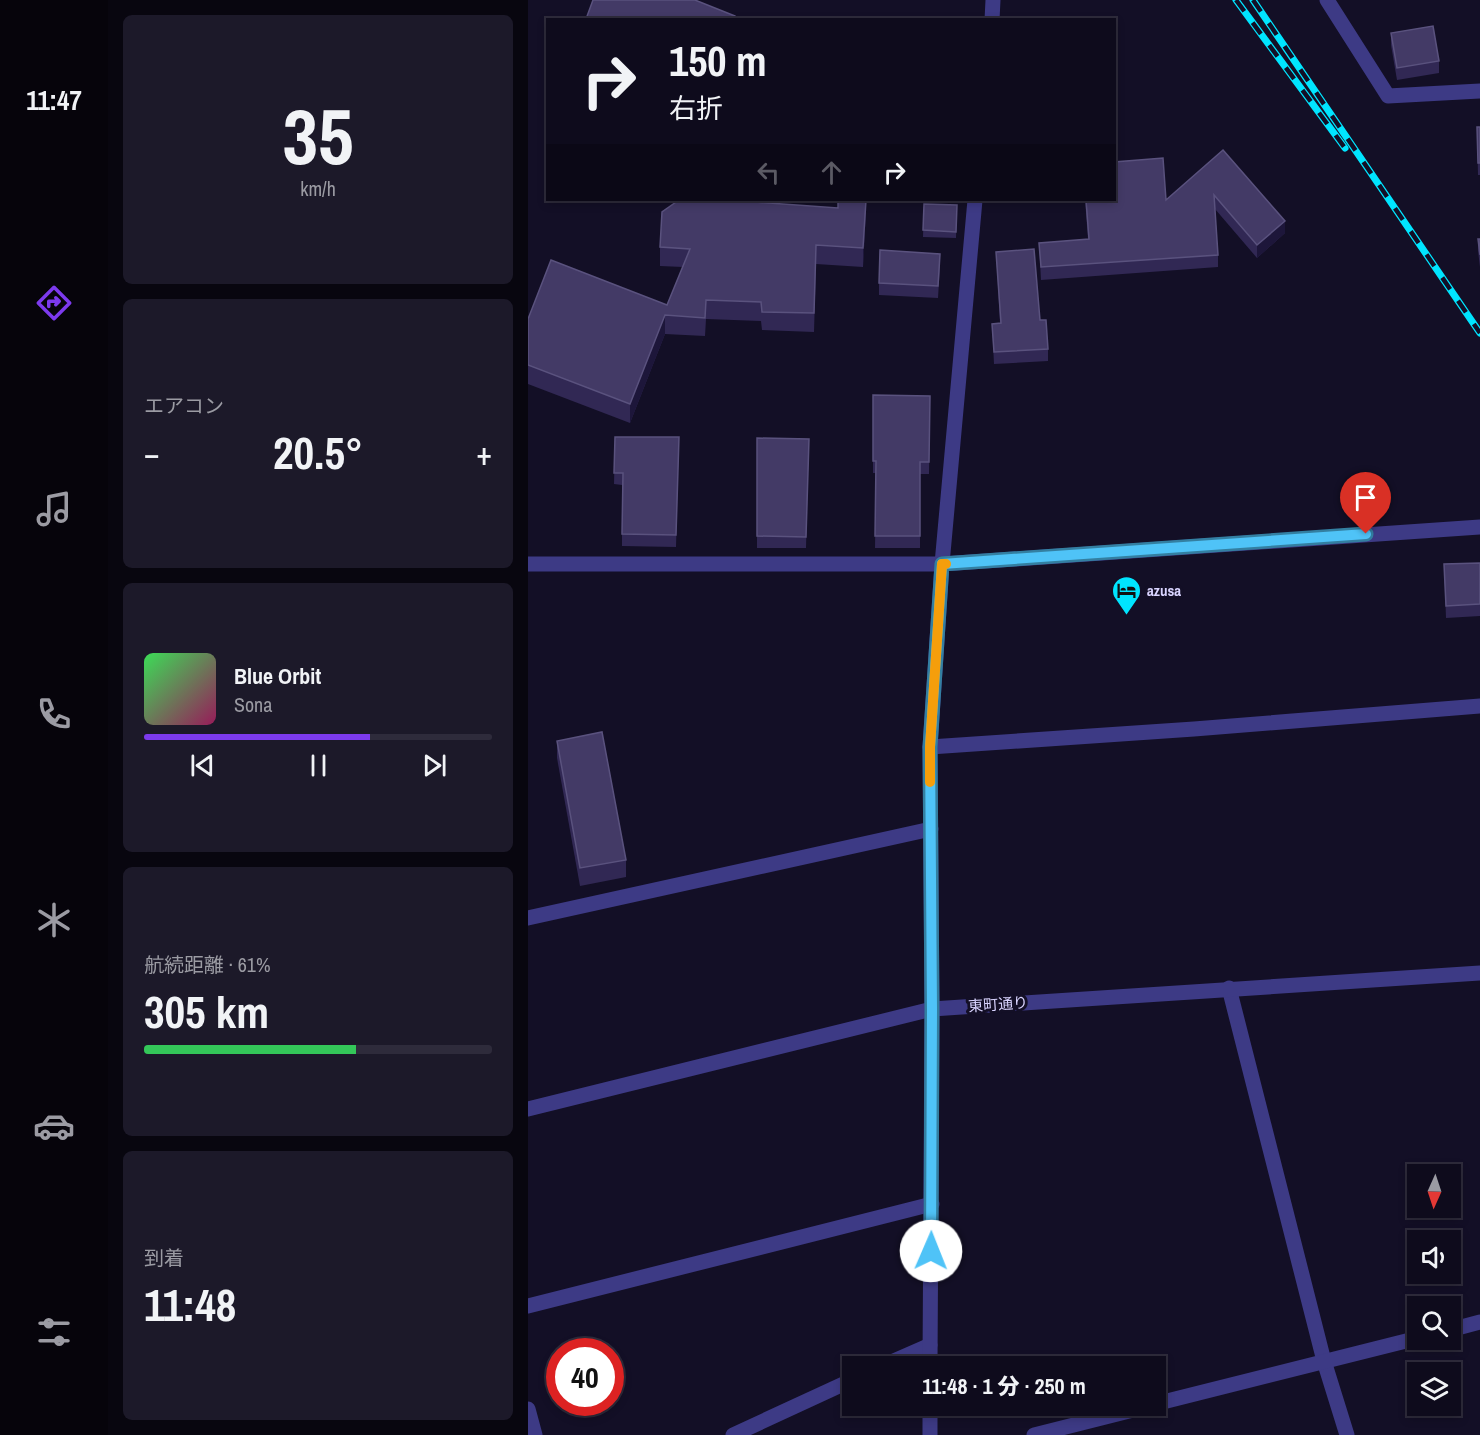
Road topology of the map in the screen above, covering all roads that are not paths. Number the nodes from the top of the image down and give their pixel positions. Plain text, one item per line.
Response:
1 (993, 0) edge
2 (1327, 0) edge
3 (992, 18) edge
4 (1480, 91) edge
5 (975, 201) edge
6 (1480, 527) edge
7 (528, 564) edge
8 (942, 564) junction
9 (1480, 706) edge
10 (930, 747) junction
11 (931, 829) junction
12 (528, 918) edge
13 (1480, 973) edge
14 (1229, 988) junction
15 (932, 1009) junction
16 (528, 1109) edge
17 (932, 1204) junction
18 (528, 1306) edge
19 (1480, 1322) edge
20 (1461, 1327) edge
21 (1407, 1341) edge
22 (930, 1345) junction
23 (905, 1356) edge
24 (930, 1356) edge
25 (1324, 1361) junction
26 (842, 1385) edge
27 (1166, 1401) edge
28 (528, 1409) edge
29 (930, 1416) edge
30 (1109, 1416) edge
31 (535, 1435) edge
32 (733, 1435) edge
33 (930, 1435) edge
34 (1034, 1435) edge
35 (1347, 1435) edge

1 - 3 street
2 - 4 street
5 - 8 street
6 - 8 street
7 - 8 street
8 - 10 street
9 - 10 street
10 - 11 street
11 - 12 street
11 - 15 street
13 - 14 street, 東町通り
14 - 15 street, 東町通り
14 - 25 street
15 - 16 street, 東町通り
15 - 17 street
17 - 18 street
17 - 22 street
19 - 20 street
21 - 25 street
22 - 23 street
22 - 24 street
25 - 27 street
25 - 35 street
26 - 32 street
28 - 31 street
29 - 33 street
30 - 34 street

